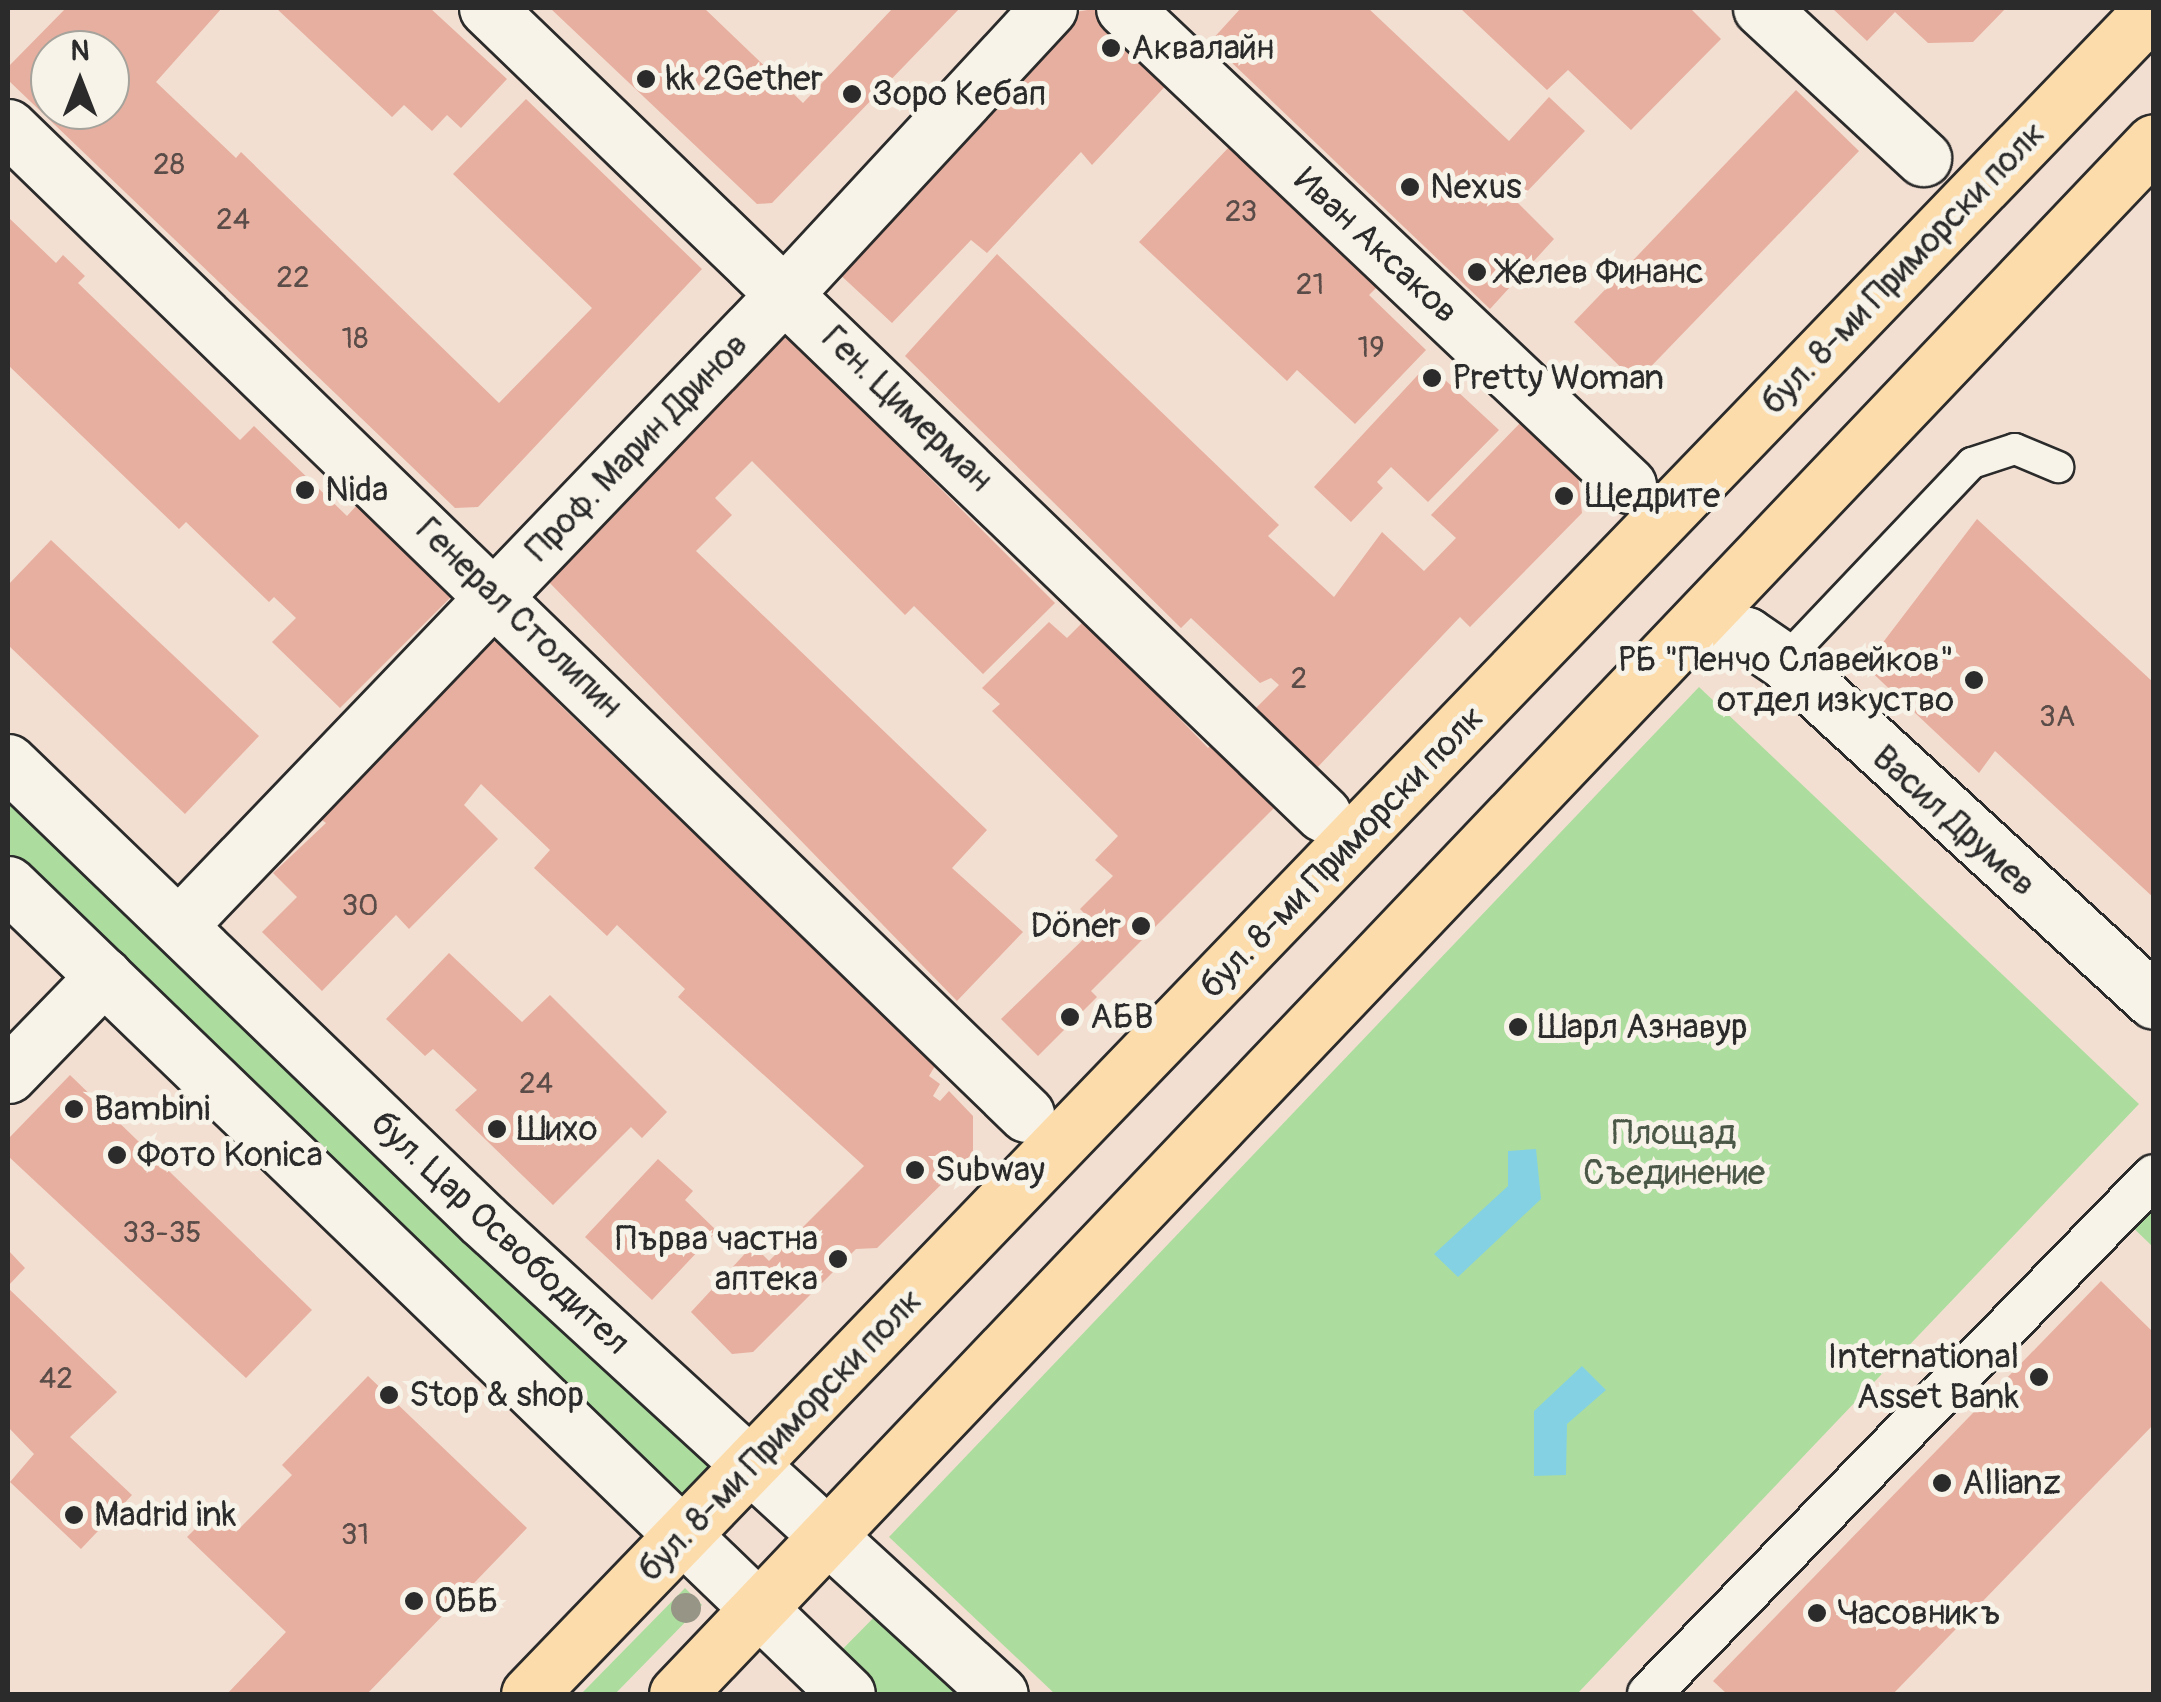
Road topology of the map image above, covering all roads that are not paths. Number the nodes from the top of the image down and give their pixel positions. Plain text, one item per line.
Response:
1 (487, 8) edge
2 (1049, 8) edge
3 (1124, 8) edge
4 (1761, 8) edge
5 (2154, 8) edge
6 (8, 127) edge
7 (2154, 142) edge
8 (1923, 158) dead end
9 (786, 292) junction
10 (2058, 467) dead end
11 (1628, 485) dead end
12 (496, 594) junction
13 (1698, 622) junction
14 (1784, 661) junction
15 (8, 762) edge
16 (1323, 814) dead end
17 (8, 884) edge
18 (179, 924) junction
19 (104, 976) junction
20 (2154, 1001) edge
21 (8, 1075) edge
22 (1026, 1114) dead end
23 (2154, 1176) edge
24 (751, 1467) junction
25 (686, 1533) junction
26 (828, 1535) junction
27 (760, 1612) junction
28 (529, 1694) edge
29 (677, 1694) edge
30 (847, 1694) edge
31 (1000, 1694) edge
32 (1649, 1694) edge

1 - 9 street, Ген. Цимерман
2 - 9 street, Проф. Марин Дринов
3 - 11 street, Иван Аксаков
4 - 8 street
5 - 24 main road, бул. 8-ми Приморски полк
6 - 12 street, Генерал Столипин
7 - 13 main road
9 - 12 street, Проф. Марин Дринов
9 - 16 street, Ген. Цимерман
10 - 14 lane
12 - 18 street, Проф. Марин Дринов
12 - 22 street, Генерал Столипин
13 - 14 street, Васил Друмев
13 - 26 main road
14 - 20 street, Васил Друмев
15 - 18 street, бул. Цар Освободител
17 - 19 street
18 - 24 street, бул. Цар Освободител
19 - 21 street
19 - 25 street
23 - 32 street
24 - 25 main road, бул. 8-ми Приморски полк
24 - 26 street, бул. Цар Освободител
25 - 27 street
25 - 28 main road, бул. 8-ми Приморски полк
26 - 27 main road
26 - 31 street, бул. Цар Освободител
27 - 29 main road
27 - 30 street

